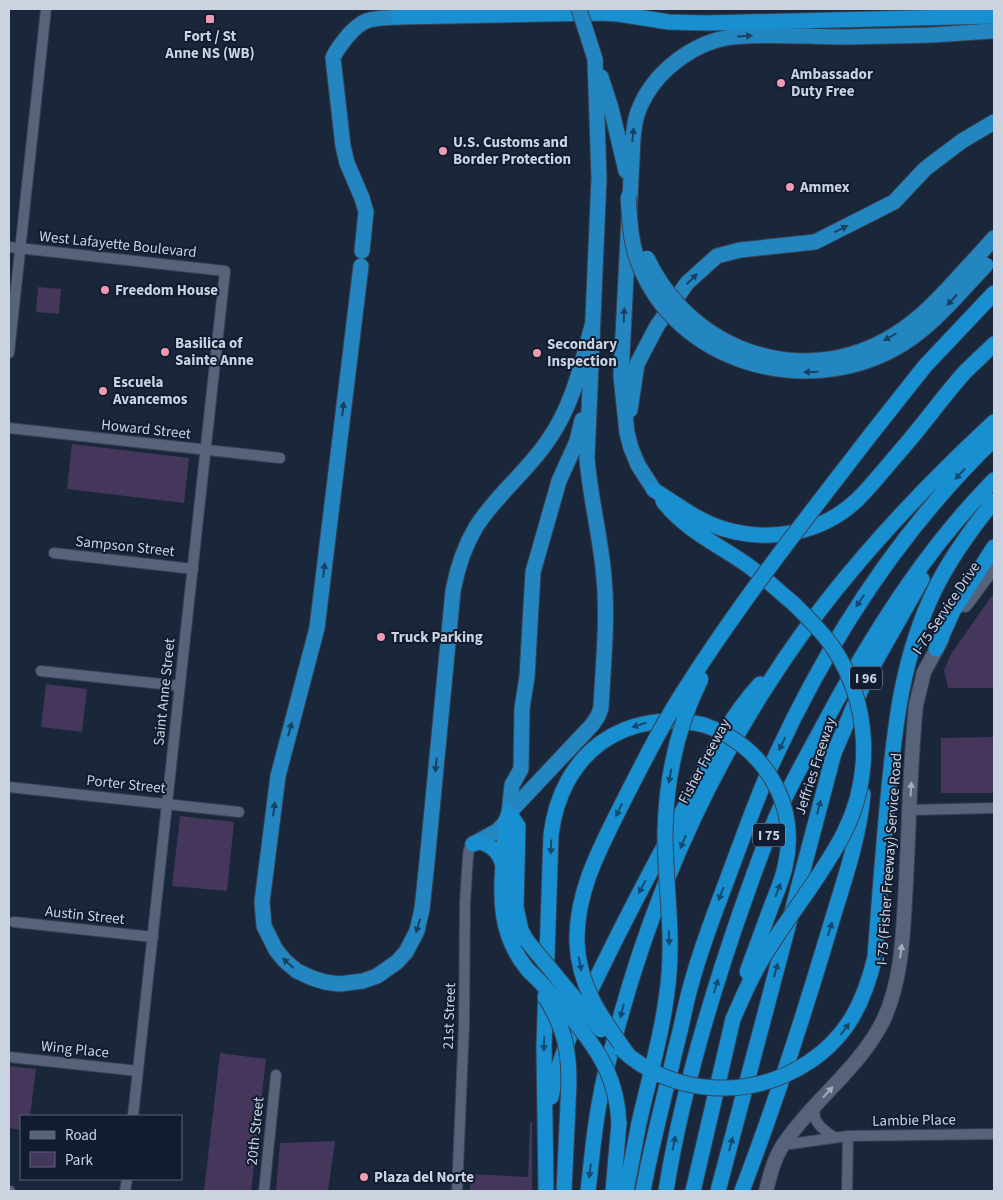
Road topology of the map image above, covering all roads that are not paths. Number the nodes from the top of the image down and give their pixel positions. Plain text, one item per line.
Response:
1 (46, 9) edge
2 (579, 9) edge
3 (994, 16) edge
4 (994, 32) edge
5 (595, 60) junction
6 (994, 122) edge
7 (994, 238) edge
8 (9, 247) edge
9 (20, 248) junction
10 (986, 259) edge
11 (225, 271) joint
12 (994, 293) edge
13 (592, 326) junction
14 (994, 344) edge
15 (9, 353) edge
16 (994, 358) edge
17 (589, 392) junction
18 (994, 422) edge
19 (9, 428) edge
20 (627, 433) junction
21 (914, 435) junction
22 (994, 439) edge
23 (205, 450) junction
24 (280, 458) dead end
25 (994, 480) edge
26 (654, 490) junction
27 (994, 501) edge
28 (960, 518) junction
29 (994, 547) edge
30 (54, 554) dead end
31 (993, 568) edge
32 (193, 569) junction
33 (723, 632) junction
34 (936, 648) junction
35 (792, 649) junction
36 (41, 671) dead end
37 (180, 686) junction
38 (914, 727) joint
39 (865, 763) junction
40 (9, 787) edge
41 (167, 804) junction
42 (994, 808) edge
43 (910, 810) junction
44 (239, 812) dead end
45 (507, 818) junction
46 (473, 844) junction
47 (504, 879) junction
48 (14, 922) dead end
49 (153, 938) junction
50 (527, 969) junction
51 (733, 1019) junction
52 (629, 1056) junction
53 (9, 1057) edge
54 (138, 1071) junction
55 (276, 1075) dead end
56 (815, 1106) junction
57 (133, 1115) edge
58 (546, 1122) junction
59 (994, 1134) edge
60 (848, 1136) junction
61 (834, 1137) junction
62 (783, 1145) junction
63 (264, 1191) edge
64 (458, 1191) edge
65 (546, 1191) edge
66 (564, 1191) edge
67 (588, 1191) edge
68 (613, 1191) edge
69 (626, 1191) edge
70 (643, 1191) edge
71 (666, 1191) edge
72 (693, 1191) edge
73 (718, 1191) edge
74 (742, 1191) edge
75 (766, 1191) edge
76 (847, 1191) edge

1 - 9 street
2 - 5 highway, bridge
13 -> 3 highway
20 -> 4 highway
10 -> 5 highway, bridge
5 - 13 highway
20 -> 6 highway
7 - 10 highway
8 - 9 street, West Lafayette Boulevard
9 - 11 street, West Lafayette Boulevard
9 - 15 street
11 - 23 street, Saint Anne Street
12 - 33 highway, bridge
13 - 17 highway
14 - 21 highway
16 - 21 highway
17 - 45 highway
17 - 45 highway
18 - 35 highway, Fisher Freeway
19 - 23 street, Howard Street
20 - 26 highway
21 - 26 highway
22 -> 70 highway
23 - 24 street, Howard Street
23 - 32 street, Saint Anne Street
25 - 28 highway, I 75
26 - 39 highway, bridge
52 -> 27 highway, bridge
71 -> 28 highway, I 75
73 -> 28 highway, Jeffries Freeway / I 96
29 - 34 highway
30 - 32 street, Sampson Street
31 - 34 street, I-75 Service Drive
32 - 37 street, Saint Anne Street
33 -> 52 highway, bridge
33 -> 69 highway, bridge
34 - 38 street, I-75 Service Drive
35 -> 58 highway
35 -> 67 highway, Fisher Freeway
36 - 37 street
37 - 41 street, Saint Anne Street
43 -> 38 street, I-75 (Fisher Freeway) Service Road
39 - 51 highway, bridge
74 -> 39 highway, bridge
40 - 41 street, Porter Street
41 - 44 street, Porter Street
41 - 49 street, Saint Anne Street
42 - 43 street
56 -> 43 street, I-75 (Fisher Freeway) Service Road
45 - 46 highway
45 - 47 highway
45 - 52 highway, bridge
46 - 47 highway
46 - 64 street, 21st Street
47 - 50 highway
48 - 49 street, Austin Street
49 - 54 street, Saint Anne Street
50 - 66 highway, bridge
50 - 68 highway, bridge
51 -> 58 highway, bridge
51 - 72 highway
53 - 54 street, Wing Place
54 - 57 street, Saint Anne Street
55 - 63 street, 20th Street
56 - 61 street
56 - 62 street, I-75 (Fisher Freeway) Service Road
58 - 65 highway
59 - 60 street, Lambie Place
60 - 61 street, Lambie Place
60 - 76 street
61 - 62 street, Lambie Place
62 - 75 street, I-75 (Fisher Freeway) Service Road

